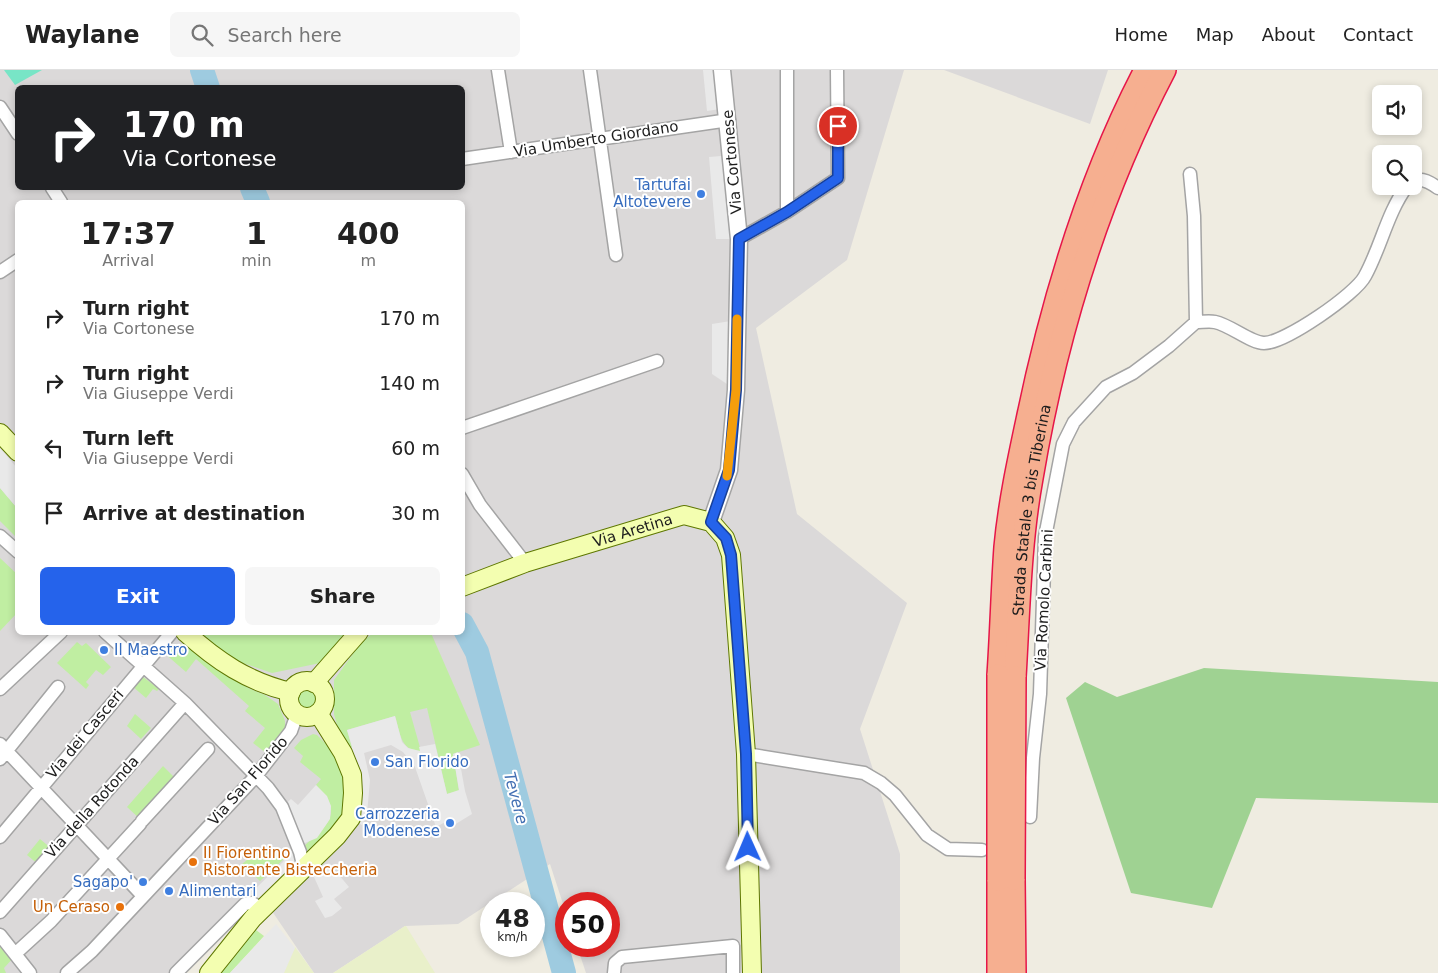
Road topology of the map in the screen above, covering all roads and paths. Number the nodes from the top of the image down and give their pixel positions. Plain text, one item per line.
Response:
1 (498, 70) edge
2 (590, 70) edge
3 (722, 70) edge
4 (787, 70) edge
5 (837, 70) edge
6 (1145, 70) edge
7 (1165, 70) edge
8 (1, 112) edge
9 (729, 120) junction
10 (15, 130) edge
11 (601, 139) junction
12 (511, 152) junction
13 (465, 159) edge
14 (1190, 174) dead end
15 (1422, 180) edge
16 (1438, 188) edge
17 (1402, 195) edge
18 (787, 212) junction
19 (739, 239) junction
20 (616, 255) dead end
21 (15, 262) edge
22 (0, 272) edge
23 (1196, 322) junction
24 (657, 360) dead end
25 (465, 427) edge
26 (0, 433) edge
27 (15, 449) edge
28 (465, 479) edge
29 (711, 522) junction
30 (0, 536) edge
31 (15, 549) edge
32 (525, 563) junction
33 (465, 586) edge
34 (58, 635) edge
35 (108, 635) edge
36 (169, 635) edge
37 (188, 635) edge
38 (356, 635) edge
39 (142, 667) junction
40 (1006, 676) junction
41 (314, 683) junction
42 (58, 687) dead end
43 (0, 689) edge
44 (291, 692) junction
45 (185, 703) junction
46 (318, 713) junction
47 (297, 714) junction
48 (219, 737) junction
49 (2, 751) edge
50 (746, 754) junction
51 (256, 776) junction
52 (41, 786) junction
53 (1030, 817) dead end
54 (76, 824) junction
55 (0, 837) edge
56 (982, 850) dead end
57 (109, 858) junction
58 (304, 869) junction
59 (1006, 879) junction
60 (143, 896) junction
61 (263, 909) junction
62 (0, 912) edge
63 (0, 935) edge
64 (16, 952) junction
65 (752, 966) edge
66 (733, 968) edge
67 (30, 973) edge
68 (67, 973) edge
69 (176, 973) edge
70 (209, 973) edge
71 (614, 973) edge
72 (998, 973) edge
73 (1015, 973) edge

1 - 12 street
2 - 11 street
3 - 9 street, Via Cortonese
4 - 18 street
5 - 18 street
6 - 40 highway, Strada Statale 3 bis Tiberina
7 - 40 highway, Strada Statale 3 bis Tiberina
8 - 10 street
9 - 11 street, Via Umberto Giordano
9 - 19 street, Via Cortonese
11 - 12 street, Via Umberto Giordano
11 - 20 street
12 - 13 street, Via Umberto Giordano
14 - 23 street
15 - 16 street
17 - 23 street
18 - 19 street
19 - 29 street, Via Cortonese
21 - 22 street
23 - 53 street, Via Romolo Carbini
24 - 25 street
26 - 27 main road
28 - 32 street
29 - 32 main road, Via Aretina
29 - 50 main road
30 - 31 street
32 - 33 main road, Via Aretina
34 - 43 street
35 - 39 street
36 - 39 street, Via dei Casceri
37 - 44 main road
38 - 41 main road
39 - 45 street
39 - 52 street, Via dei Casceri
40 - 59 highway, Strada Statale 3 bis Tiberina, bridge
41 - 44 main road
41 - 46 main road
42 - 49 street
44 - 47 main road
45 - 48 street
45 - 54 street, Via della Rotonda
46 - 47 main road
46 - 58 main road
47 - 51 street, Via San Florido
48 - 51 street
48 - 57 street
49 - 52 street
50 - 56 street
50 - 65 main road
51 - 58 street
51 - 60 street, Via San Florido
52 - 54 street
52 - 55 street, Via dei Casceri
54 - 57 street
54 - 62 street, Via della Rotonda
57 - 60 street
57 - 64 street
58 - 61 main road
59 - 72 highway, Strada Statale 3 bis Tiberina
59 - 73 highway, Strada Statale 3 bis Tiberina
60 - 68 street, Via San Florido
61 - 69 street
61 - 70 main road
63 - 64 street
64 - 67 street
65 - 66 street
66 - 71 street

